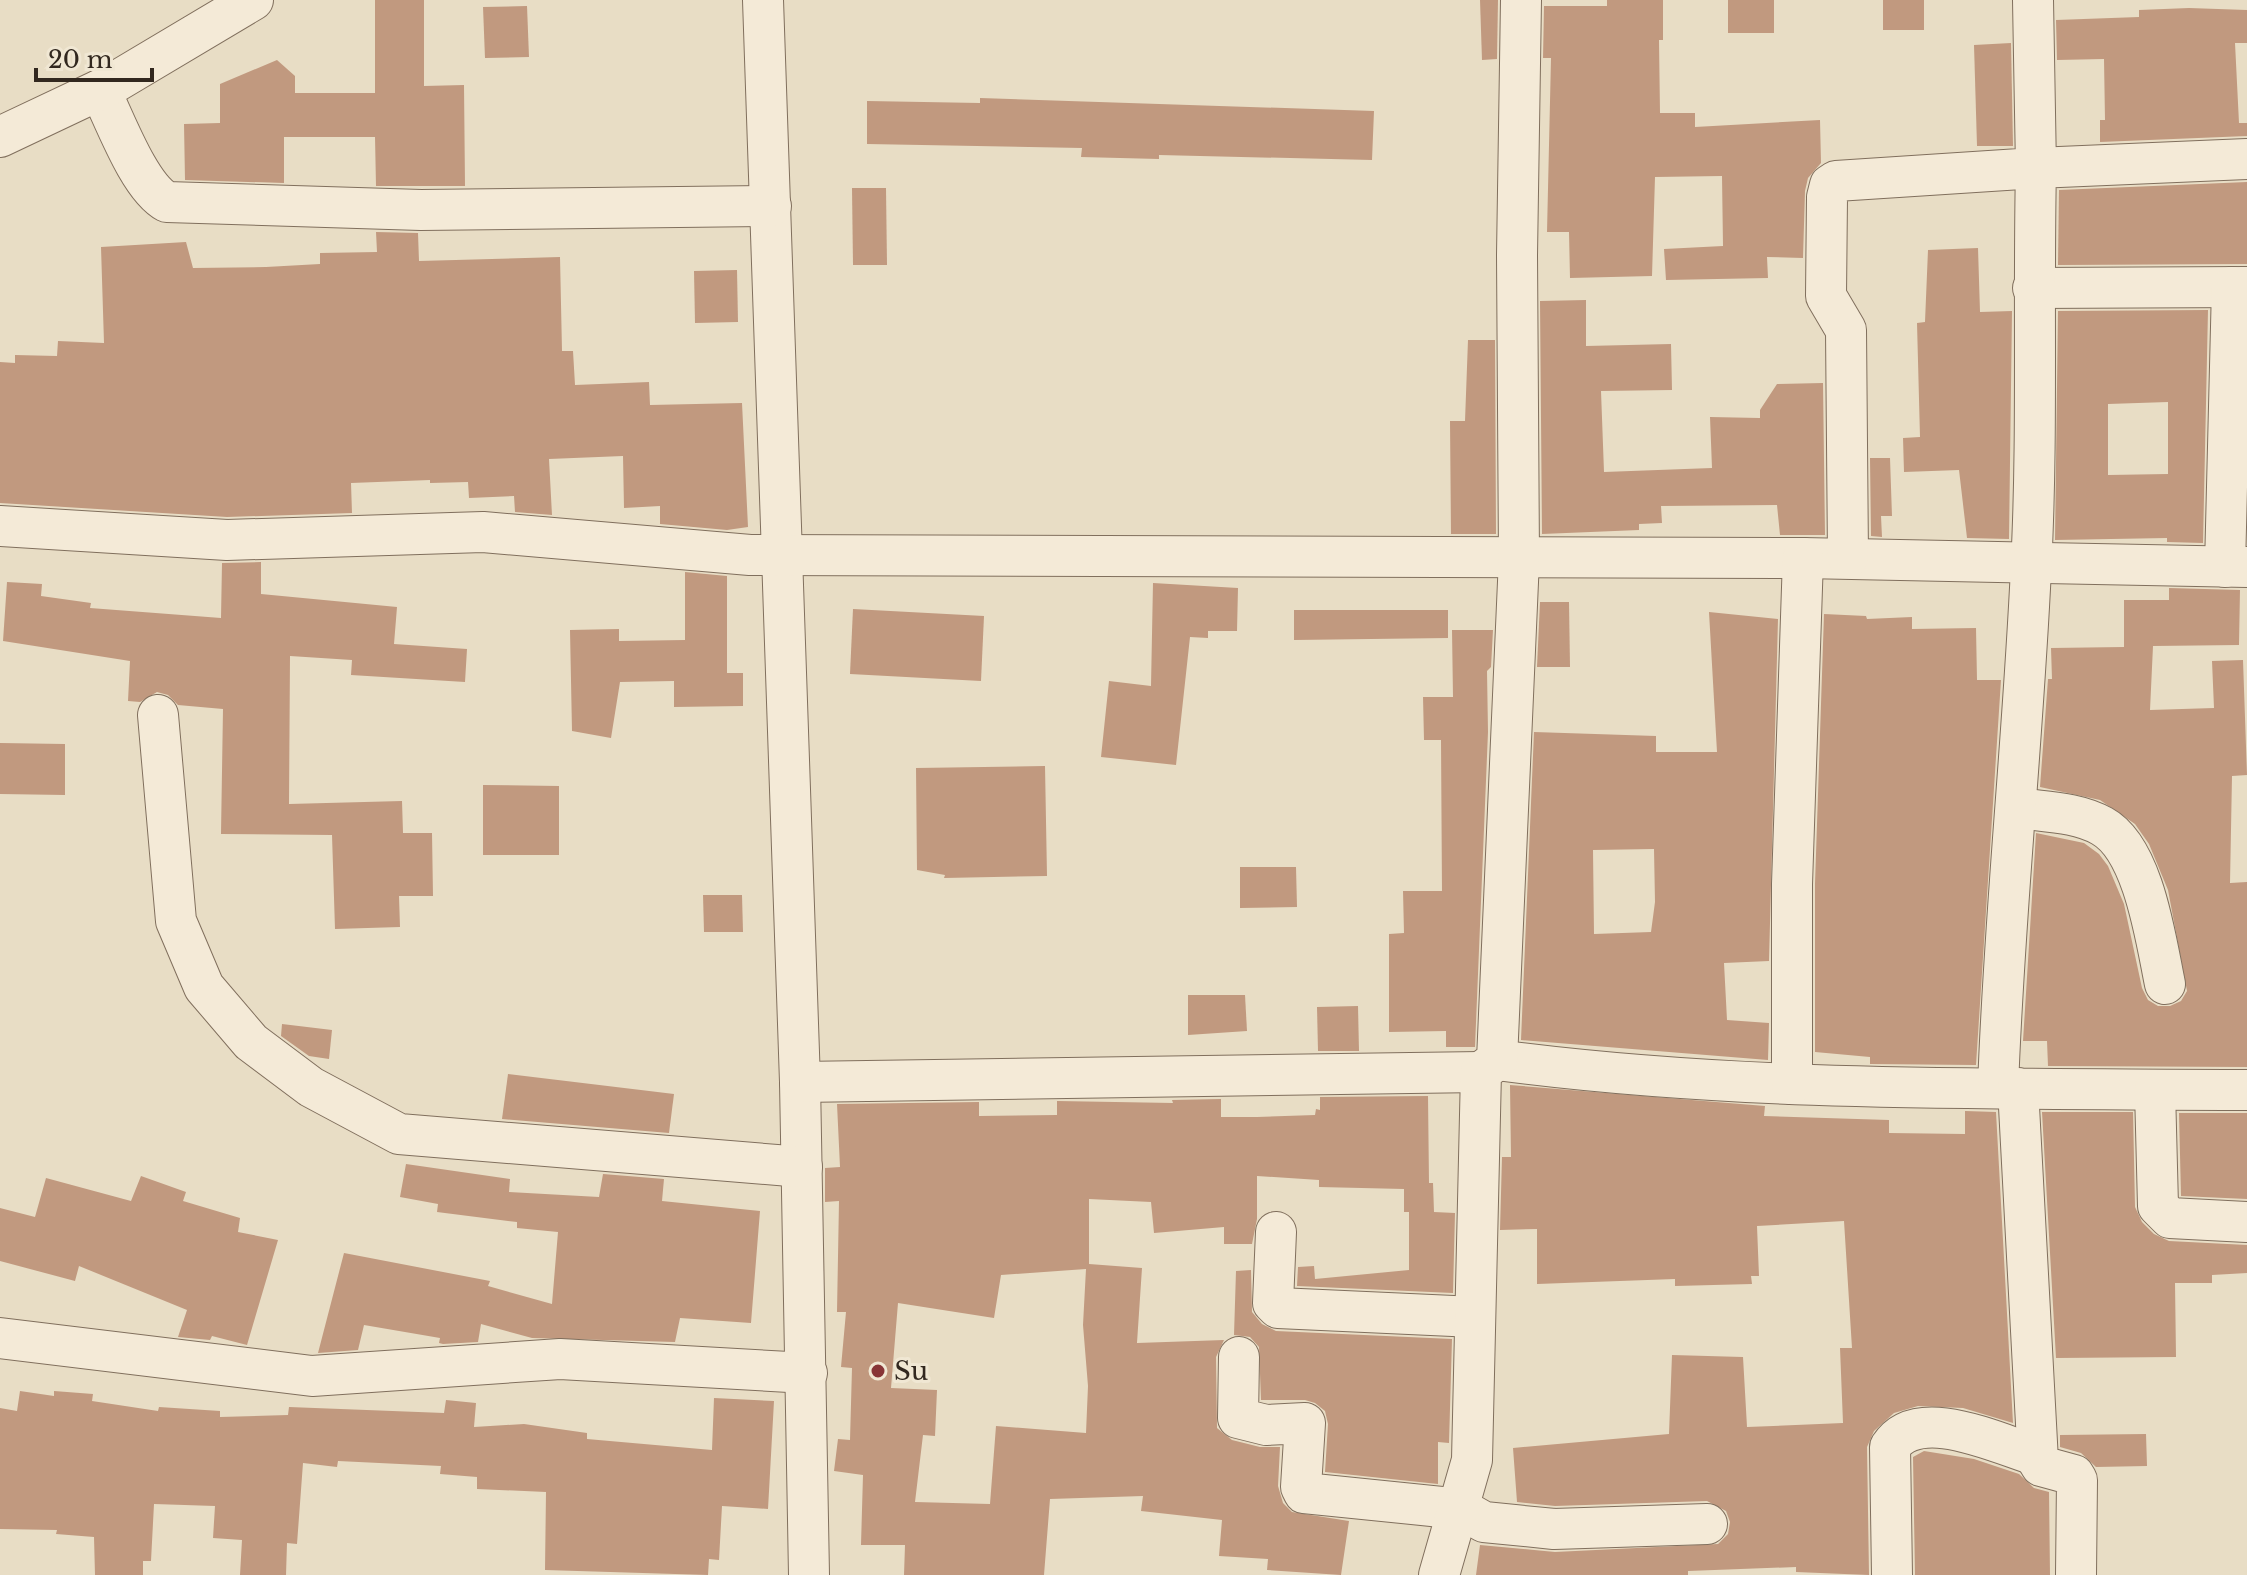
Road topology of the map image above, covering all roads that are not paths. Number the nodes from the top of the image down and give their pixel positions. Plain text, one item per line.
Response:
1 (253, 0) edge
2 (763, 0) edge
3 (1521, 0) edge
4 (2033, 0) edge
5 (100, 90) junction
6 (0, 137) edge
7 (2247, 159) edge
8 (2036, 168) junction
9 (771, 206) junction
10 (2240, 287) edge
11 (2033, 288) junction
12 (0, 526) edge
13 (780, 556) junction
14 (1803, 558) junction
15 (1848, 558) junction
16 (1519, 559) junction
17 (2032, 564) junction
18 (2236, 567) edge
19 (158, 715) dead end
20 (2018, 808) junction
21 (2165, 984) dead end
22 (1489, 1066) junction
23 (800, 1082) junction
24 (1792, 1084) junction
25 (2008, 1088) junction
26 (2155, 1090) junction
27 (2247, 1090) edge
28 (802, 1167) junction
29 (2247, 1222) edge
30 (1276, 1232) dead end
31 (1475, 1317) junction
32 (0, 1338) edge
33 (1239, 1357) dead end
34 (807, 1373) junction
35 (2038, 1456) junction
36 (1461, 1509) junction
37 (1707, 1524) dead end
38 (809, 1575) edge
39 (1439, 1575) edge
40 (1892, 1575) edge
41 (2076, 1575) edge

1 - 5 street
2 - 9 street
3 - 16 street
4 - 8 street
5 - 6 street
5 - 9 street
7 - 8 street
8 - 11 street
8 - 15 street
9 - 13 street
10 - 11 street
10 - 18 street
11 - 17 street
12 - 13 street
13 - 16 street
13 - 23 street
14 - 15 street
14 - 16 street
14 - 24 street
15 - 17 street
16 - 22 street
17 - 18 street
17 - 20 street
19 - 28 street
20 - 21 street
20 - 25 street
22 - 23 street
22 - 24 street
22 - 31 street
23 - 28 street
24 - 25 street
25 - 26 street
25 - 35 street
26 - 27 street
26 - 29 street
28 - 34 street
30 - 31 street
31 - 36 street
32 - 34 street
33 - 36 street
34 - 38 street
35 - 40 street
35 - 41 street
36 - 37 street
36 - 39 street

